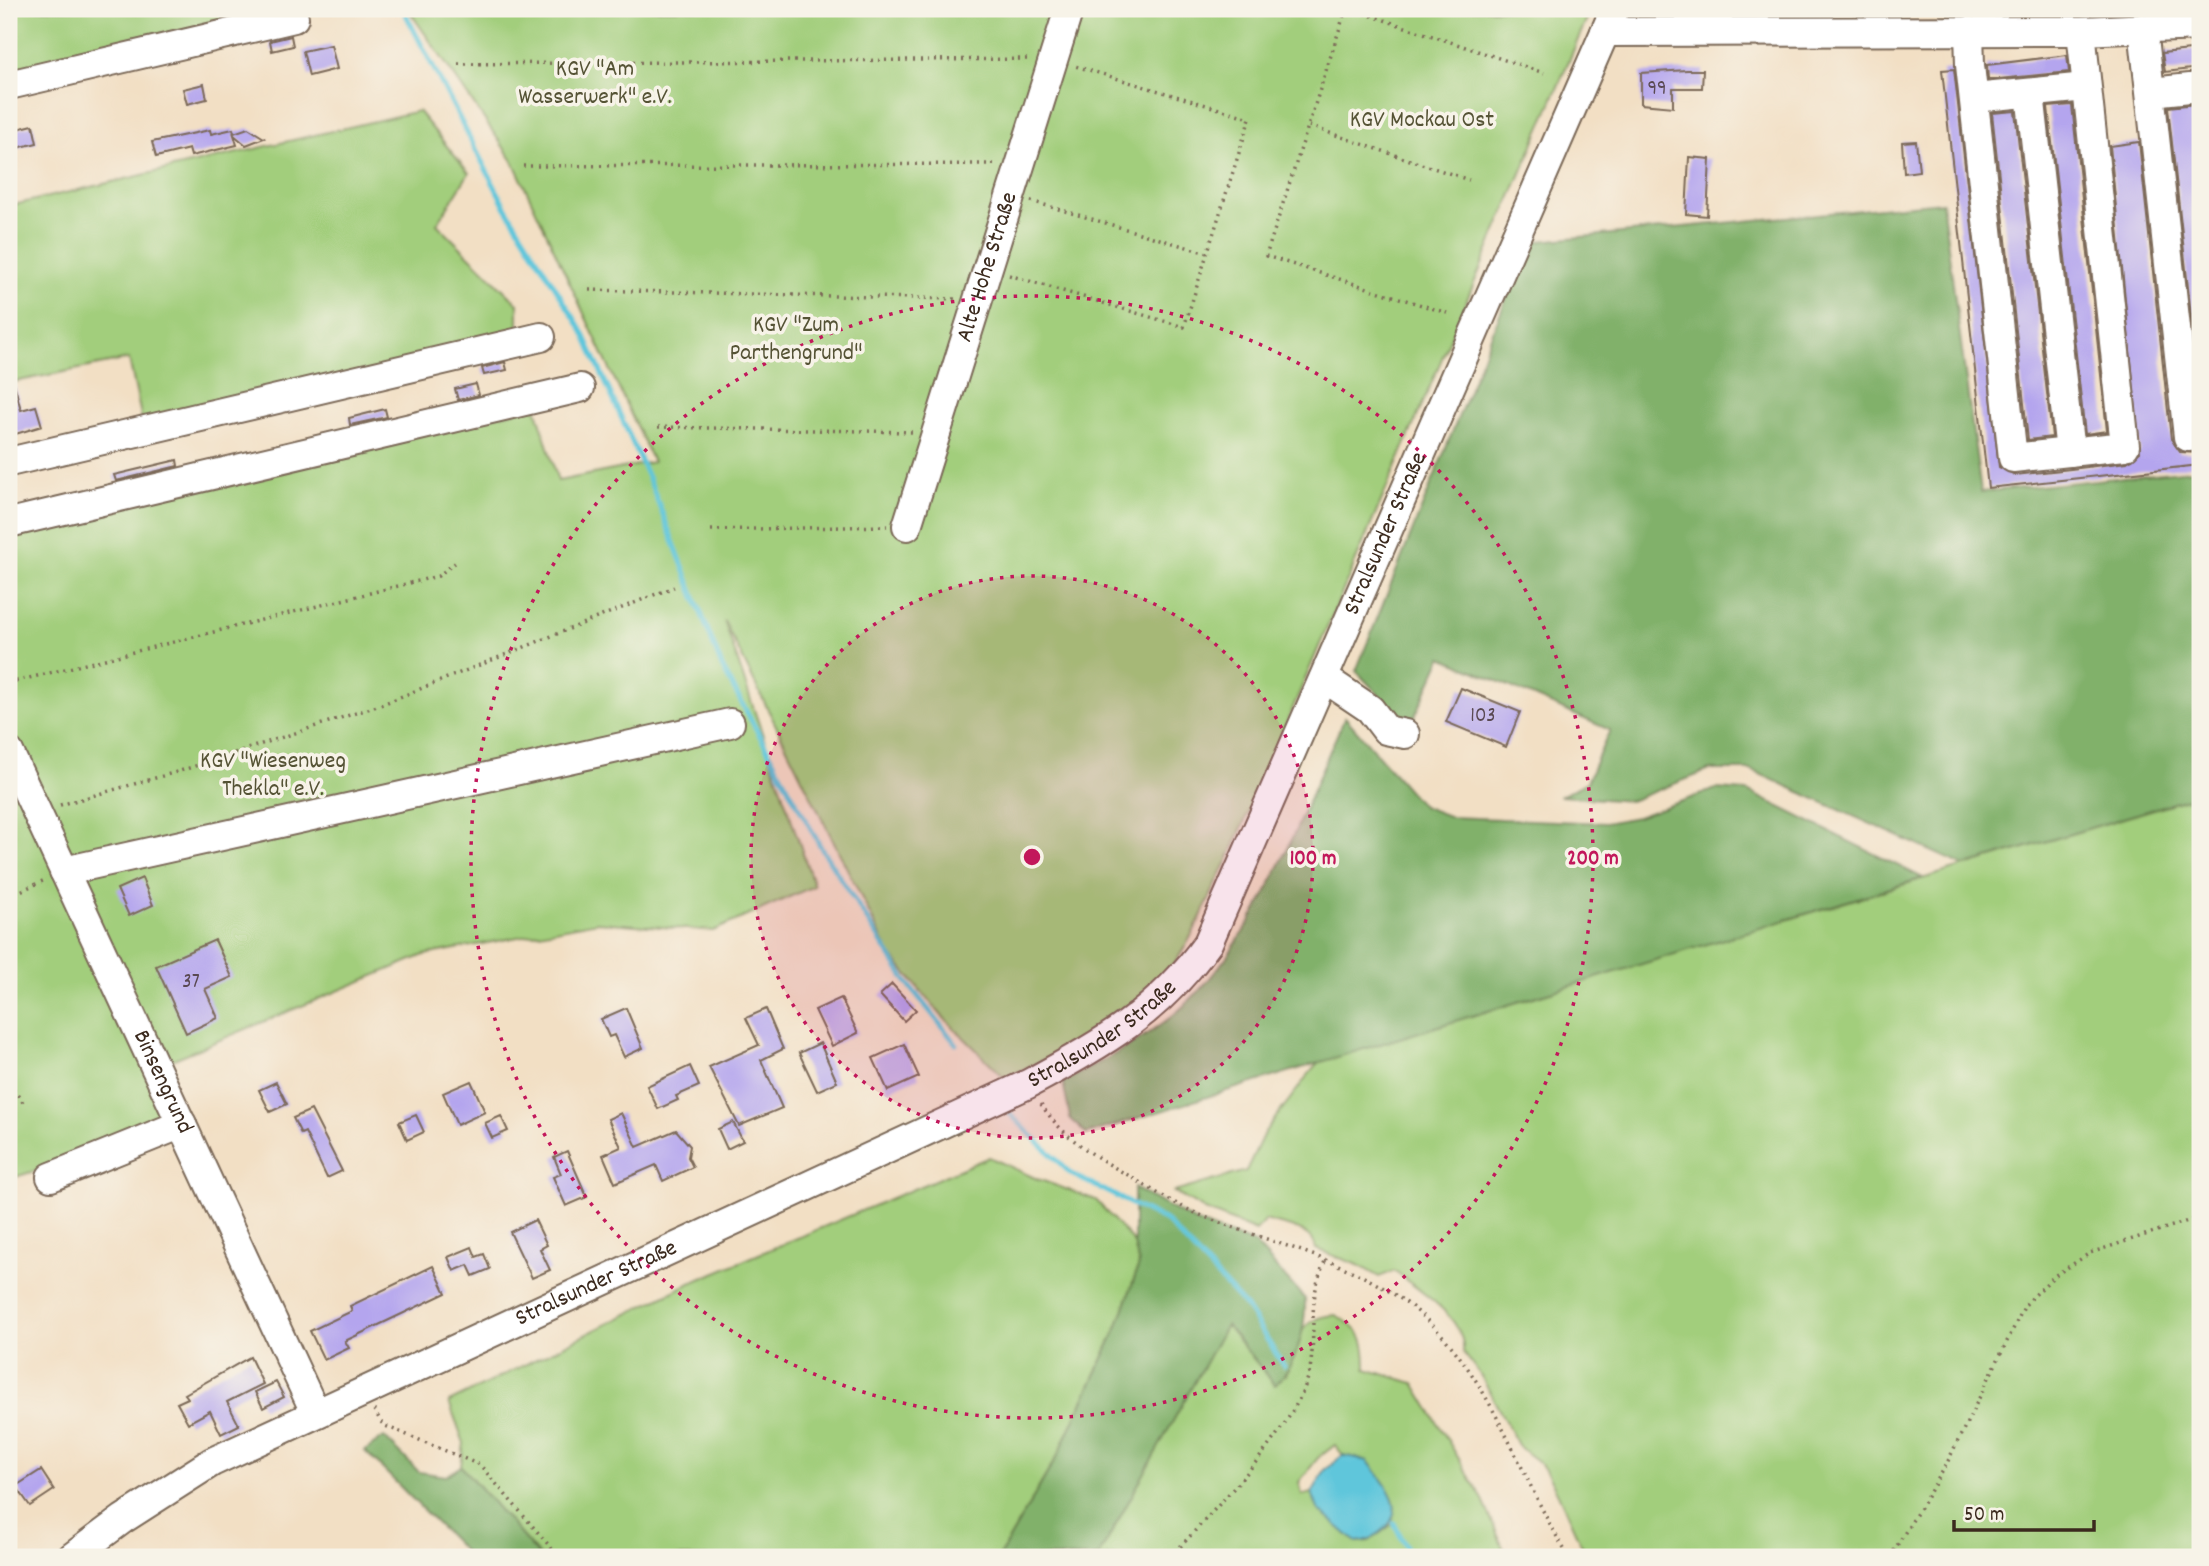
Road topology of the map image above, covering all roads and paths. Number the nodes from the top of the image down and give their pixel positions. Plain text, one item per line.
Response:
1 (1069, 9) edge
2 (1349, 9) edge
3 (294, 18) dead end
4 (1610, 20) edge
5 (2200, 26) edge
6 (2143, 28) junction
7 (1969, 31) junction
8 (2081, 31) junction
9 (1054, 59) junction
10 (458, 64) dead end
11 (1544, 73) dead end
12 (9, 85) edge
13 (2086, 87) junction
14 (2200, 87) edge
15 (2151, 92) junction
16 (2030, 93) junction
17 (1974, 98) junction
18 (1308, 125) junction
19 (1021, 164) junction
20 (523, 166) dead end
21 (1469, 180) dead end
22 (1011, 195) junction
23 (1207, 253) junction
24 (988, 269) junction
25 (589, 290) dead end
26 (979, 300) junction
27 (1447, 313) dead end
28 (541, 337) dead end
29 (580, 388) dead end
30 (658, 427) dead end
31 (936, 432) junction
32 (2200, 436) edge
33 (2070, 452) junction
34 (9, 462) edge
35 (9, 523) edge
36 (907, 526) joint
37 (712, 530) dead end
38 (455, 563) dead end
39 (674, 587) dead end
40 (1324, 678) junction
41 (9, 683) edge
42 (730, 723) dead end
43 (1405, 734) dead end
44 (9, 752) edge
45 (37, 811) junction
46 (64, 871) junction
47 (9, 896) edge
48 (9, 1084) edge
49 (1028, 1084) junction
50 (25, 1105) dead end
51 (182, 1124) junction
52 (51, 1177) dead end
53 (2200, 1217) edge
54 (1325, 1258) junction
55 (360, 1391) junction
56 (315, 1412) junction
57 (72, 1557) edge
58 (559, 1557) edge
59 (1171, 1557) edge
60 (1569, 1557) edge
61 (1890, 1557) edge

1 - 9 street, Alte Hohe Straße
2 - 11 path
2 - 18 path
3 - 12 street
4 - 7 street
4 - 40 street, Stralsunder Straße
5 - 6 street
6 - 8 street
6 - 15 street
7 - 8 street
7 - 17 street
8 - 13 street
9 - 10 path
9 - 19 street, Alte Hohe Straße
9 - 23 path
13 - 16 street
13 - 33 street
14 - 15 street
15 - 32 street
16 - 17 street
16 - 33 street
17 - 33 street
18 - 21 path
18 - 27 path
19 - 20 path
19 - 22 street, Alte Hohe Straße
22 - 23 path
22 - 24 street, Alte Hohe Straße
23 - 24 path
24 - 26 street, Alte Hohe Straße
25 - 26 path
26 - 31 street, Alte Hohe Straße
28 - 34 street
29 - 35 street
30 - 31 path
31 - 36 street, Alte Hohe Straße
36 - 37 path
38 - 41 path
39 - 45 path
40 - 43 street
40 - 49 street, Stralsunder Straße
42 - 46 street
44 - 45 street, Binsengrund
45 - 46 street, Binsengrund
46 - 47 path
46 - 51 street, Binsengrund
48 - 50 path
49 - 54 path
49 - 55 street, Stralsunder Straße
51 - 52 street
51 - 56 street, Binsengrund
53 - 61 path
54 - 59 path
54 - 60 path
55 - 56 street, Stralsunder Straße
55 - 58 path
56 - 57 street, Stralsunder Straße

